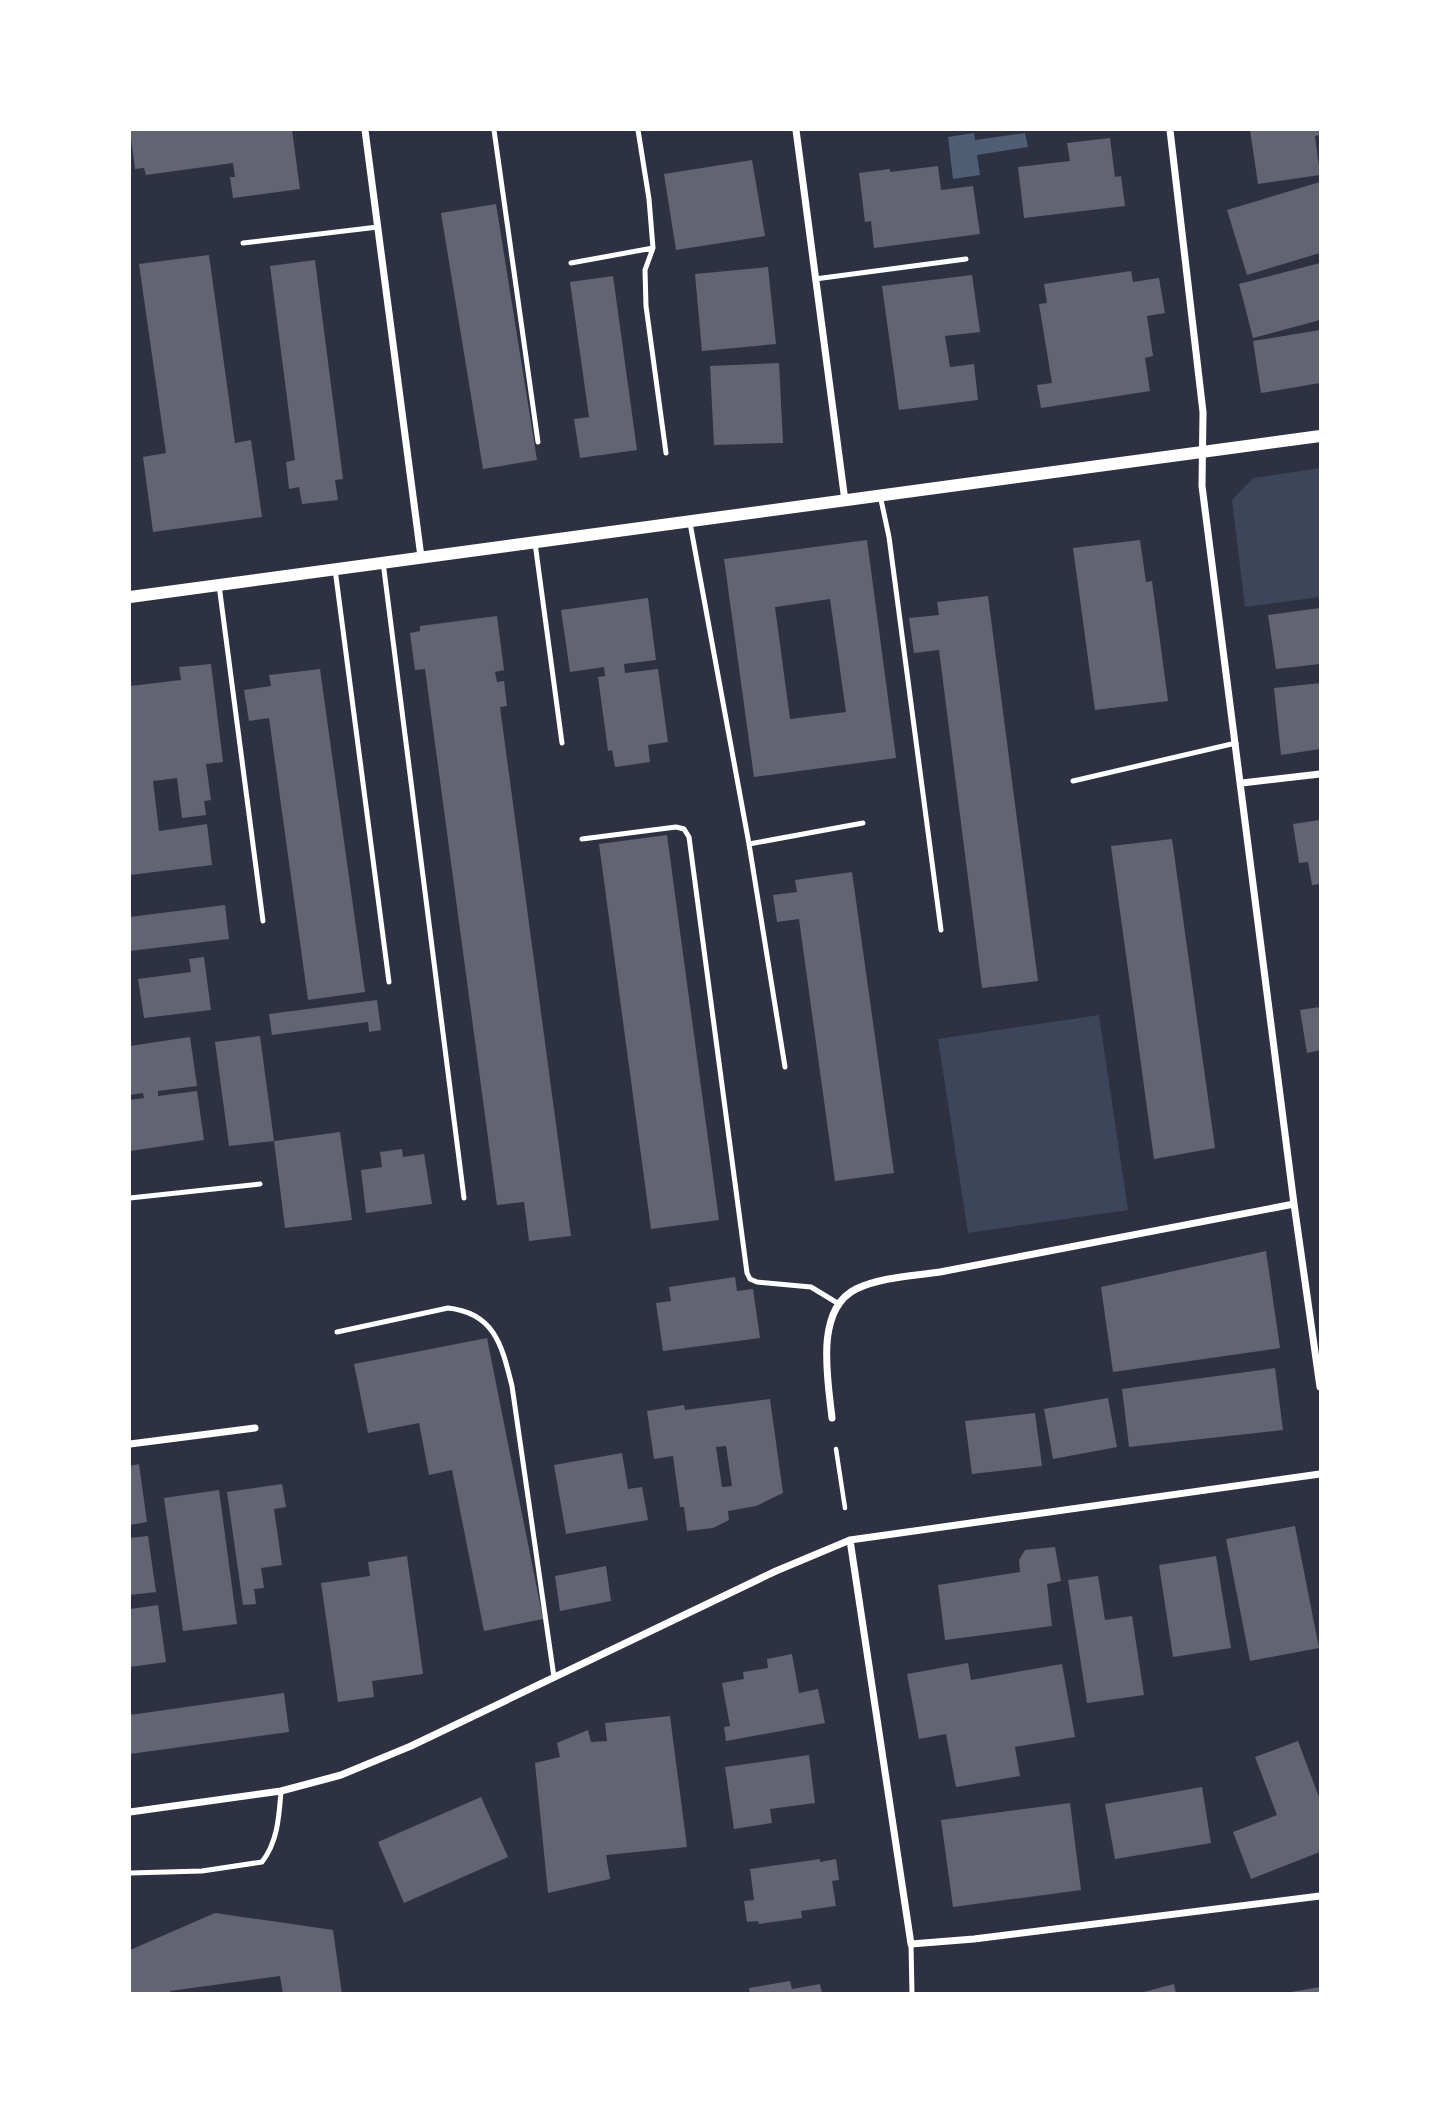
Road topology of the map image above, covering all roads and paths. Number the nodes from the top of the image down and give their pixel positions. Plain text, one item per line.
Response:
1 (365, 130) edge
2 (494, 130) edge
3 (638, 130) edge
4 (796, 130) edge
5 (1170, 130) edge
6 (378, 227) junction
7 (243, 243) dead end
8 (653, 248) junction
9 (967, 259) dead end
10 (571, 263) dead end
11 (815, 279) junction
12 (1321, 436) edge
13 (538, 442) dead end
14 (1204, 450) junction
15 (666, 453) dead end
16 (880, 495) junction
17 (845, 501) junction
18 (690, 523) junction
19 (535, 543) junction
20 (421, 557) junction
21 (383, 562) junction
22 (335, 569) junction
23 (219, 585) junction
24 (130, 597) edge
25 (562, 743) dead end
26 (1236, 743) junction
27 (1321, 774) edge
28 (1073, 781) dead end
29 (1242, 783) junction
30 (863, 823) dead end
31 (582, 839) dead end
32 (749, 844) junction
33 (263, 921) dead end
34 (941, 930) dead end
35 (389, 982) dead end
36 (785, 1067) dead end
37 (260, 1184) dead end
38 (130, 1198) edge
39 (464, 1198) dead end
40 (1294, 1204) junction
41 (839, 1304) junction
42 (337, 1332) dead end
43 (1321, 1387) edge
44 (832, 1418) dead end
45 (255, 1428) dead end
46 (130, 1444) edge
47 (836, 1449) dead end
48 (1321, 1474) edge
49 (845, 1508) dead end
50 (850, 1540) junction
51 (554, 1677) junction
52 (281, 1791) junction
53 (130, 1812) edge
54 (130, 1874) edge
55 (1321, 1896) edge
56 (911, 1944) junction
57 (912, 1993) edge

1 - 6 street
2 - 13 lane
3 - 8 lane
4 - 11 street
5 - 14 street
6 - 7 lane
6 - 20 street
8 - 10 lane
8 - 15 lane
9 - 11 lane
11 - 17 street
12 - 14 street
14 - 16 street
14 - 26 street
16 - 17 street
16 - 34 lane
17 - 18 street
18 - 19 street
18 - 32 lane
19 - 20 street
19 - 25 lane
20 - 21 street
21 - 22 street
21 - 39 lane
22 - 23 street
22 - 35 lane
23 - 24 street
23 - 33 lane
26 - 28 lane
26 - 29 street
27 - 29 street
29 - 40 street
30 - 32 lane
31 - 41 lane
32 - 36 lane
37 - 38 lane
40 - 41 street
40 - 43 street
41 - 44 street
42 - 51 lane
45 - 46 street
47 - 49 path
48 - 50 street
50 - 51 street
50 - 56 street
51 - 52 street
52 - 53 street
52 - 54 lane
55 - 56 street
56 - 57 lane

